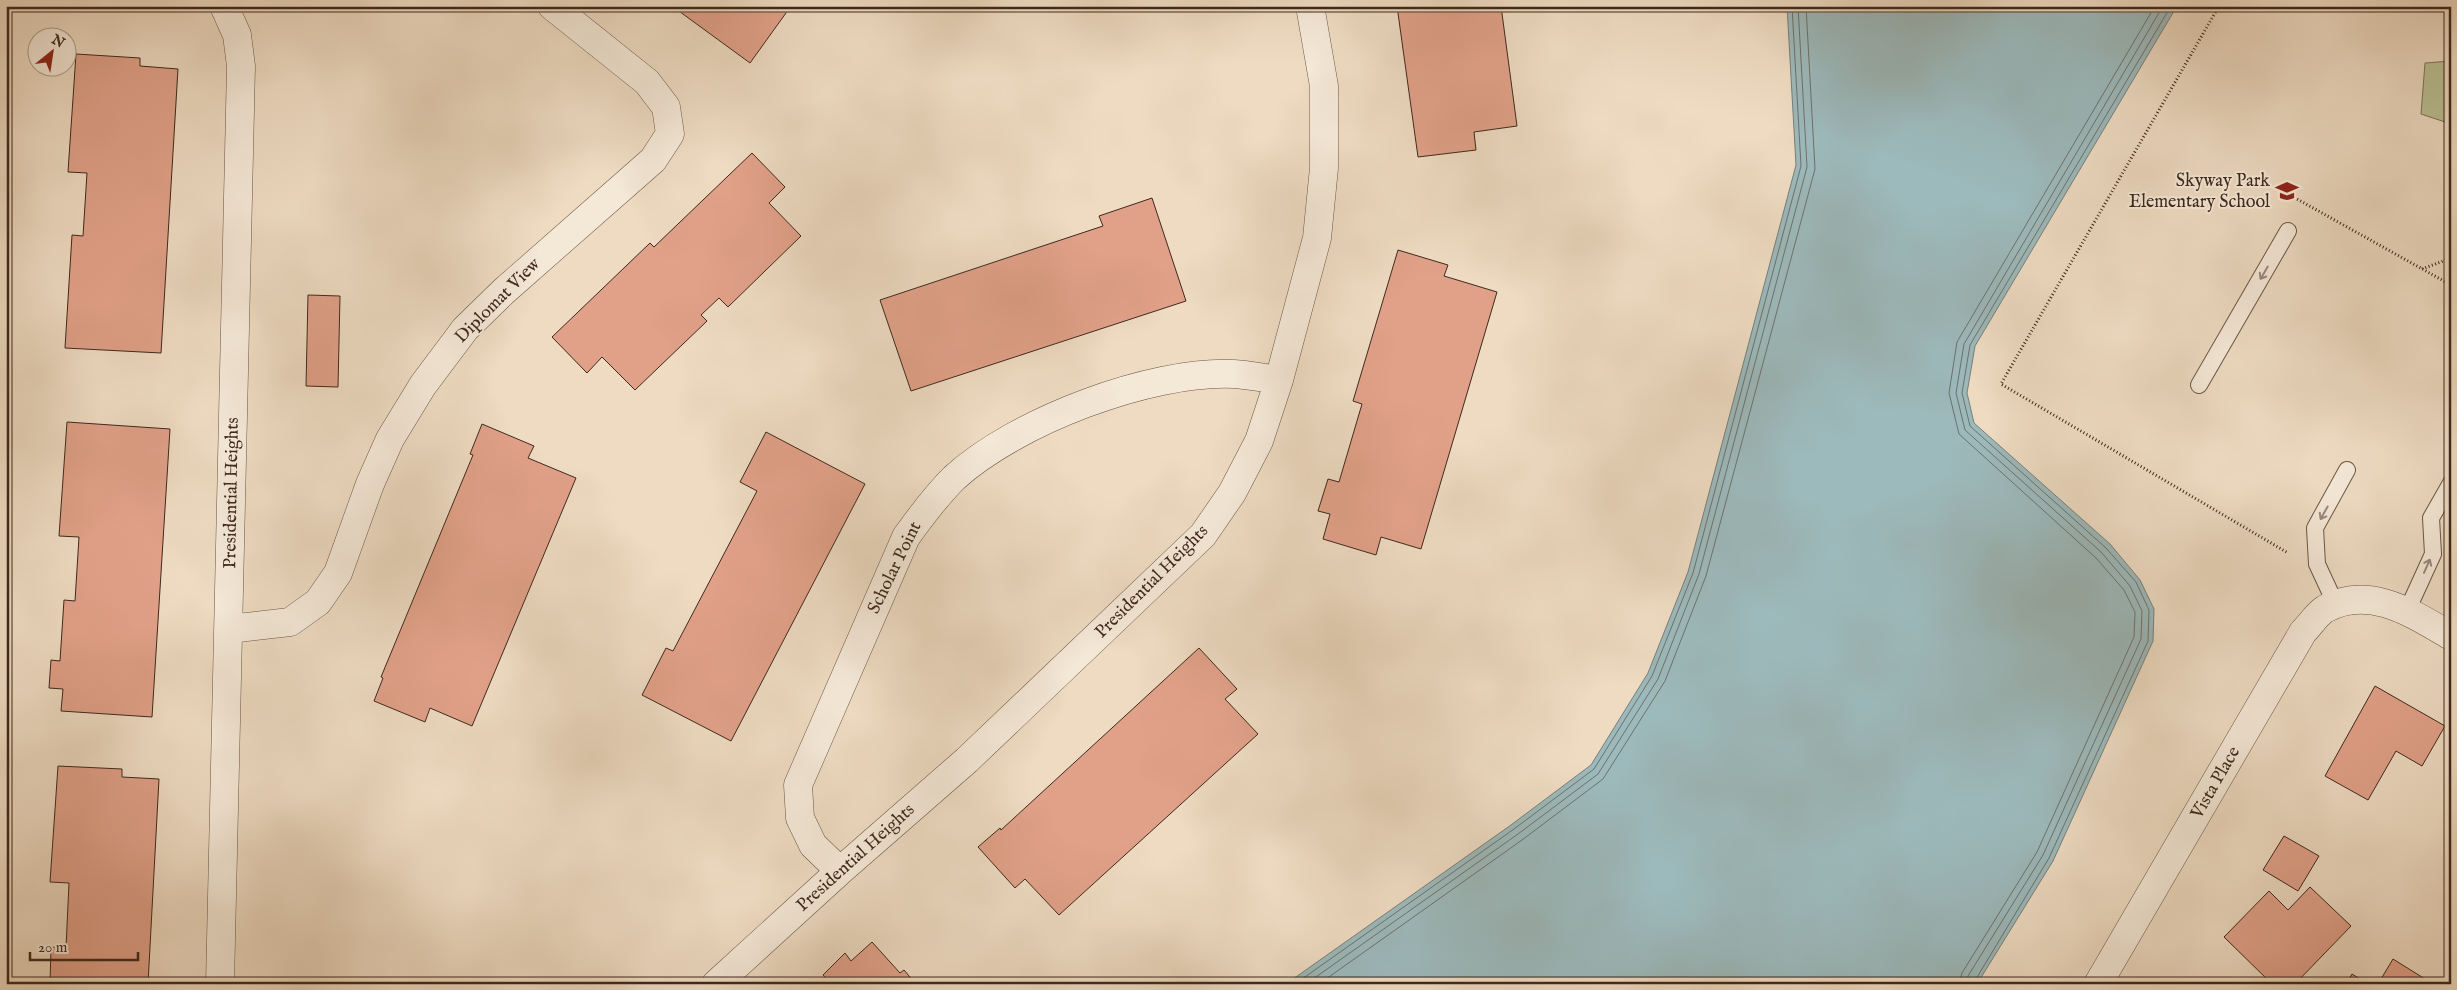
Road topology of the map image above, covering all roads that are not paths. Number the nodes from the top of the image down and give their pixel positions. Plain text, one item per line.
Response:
1 (224, 6) edge
2 (552, 6) edge
3 (1310, 6) edge
4 (2288, 231) dead end
5 (1279, 380) junction
6 (2199, 385) dead end
7 (2347, 470) dead end
8 (2451, 483) edge
9 (2343, 603) junction
10 (2407, 611) junction
11 (230, 629) junction
12 (2451, 636) edge
13 (840, 871) junction
14 (220, 984) edge
15 (716, 984) edge
16 (2098, 984) edge

1 - 11 street, Presidential Heights
2 - 11 street, Diplomat View
3 - 5 street, Presidential Heights
4 -> 6 lane
5 - 13 street, Presidential Heights
5 - 13 street, Scholar Point
7 -> 9 lane
10 -> 8 lane
9 - 10 street
9 - 16 street, Vista Place
10 - 12 street
11 - 14 street, Presidential Heights
13 - 15 street, Presidential Heights

